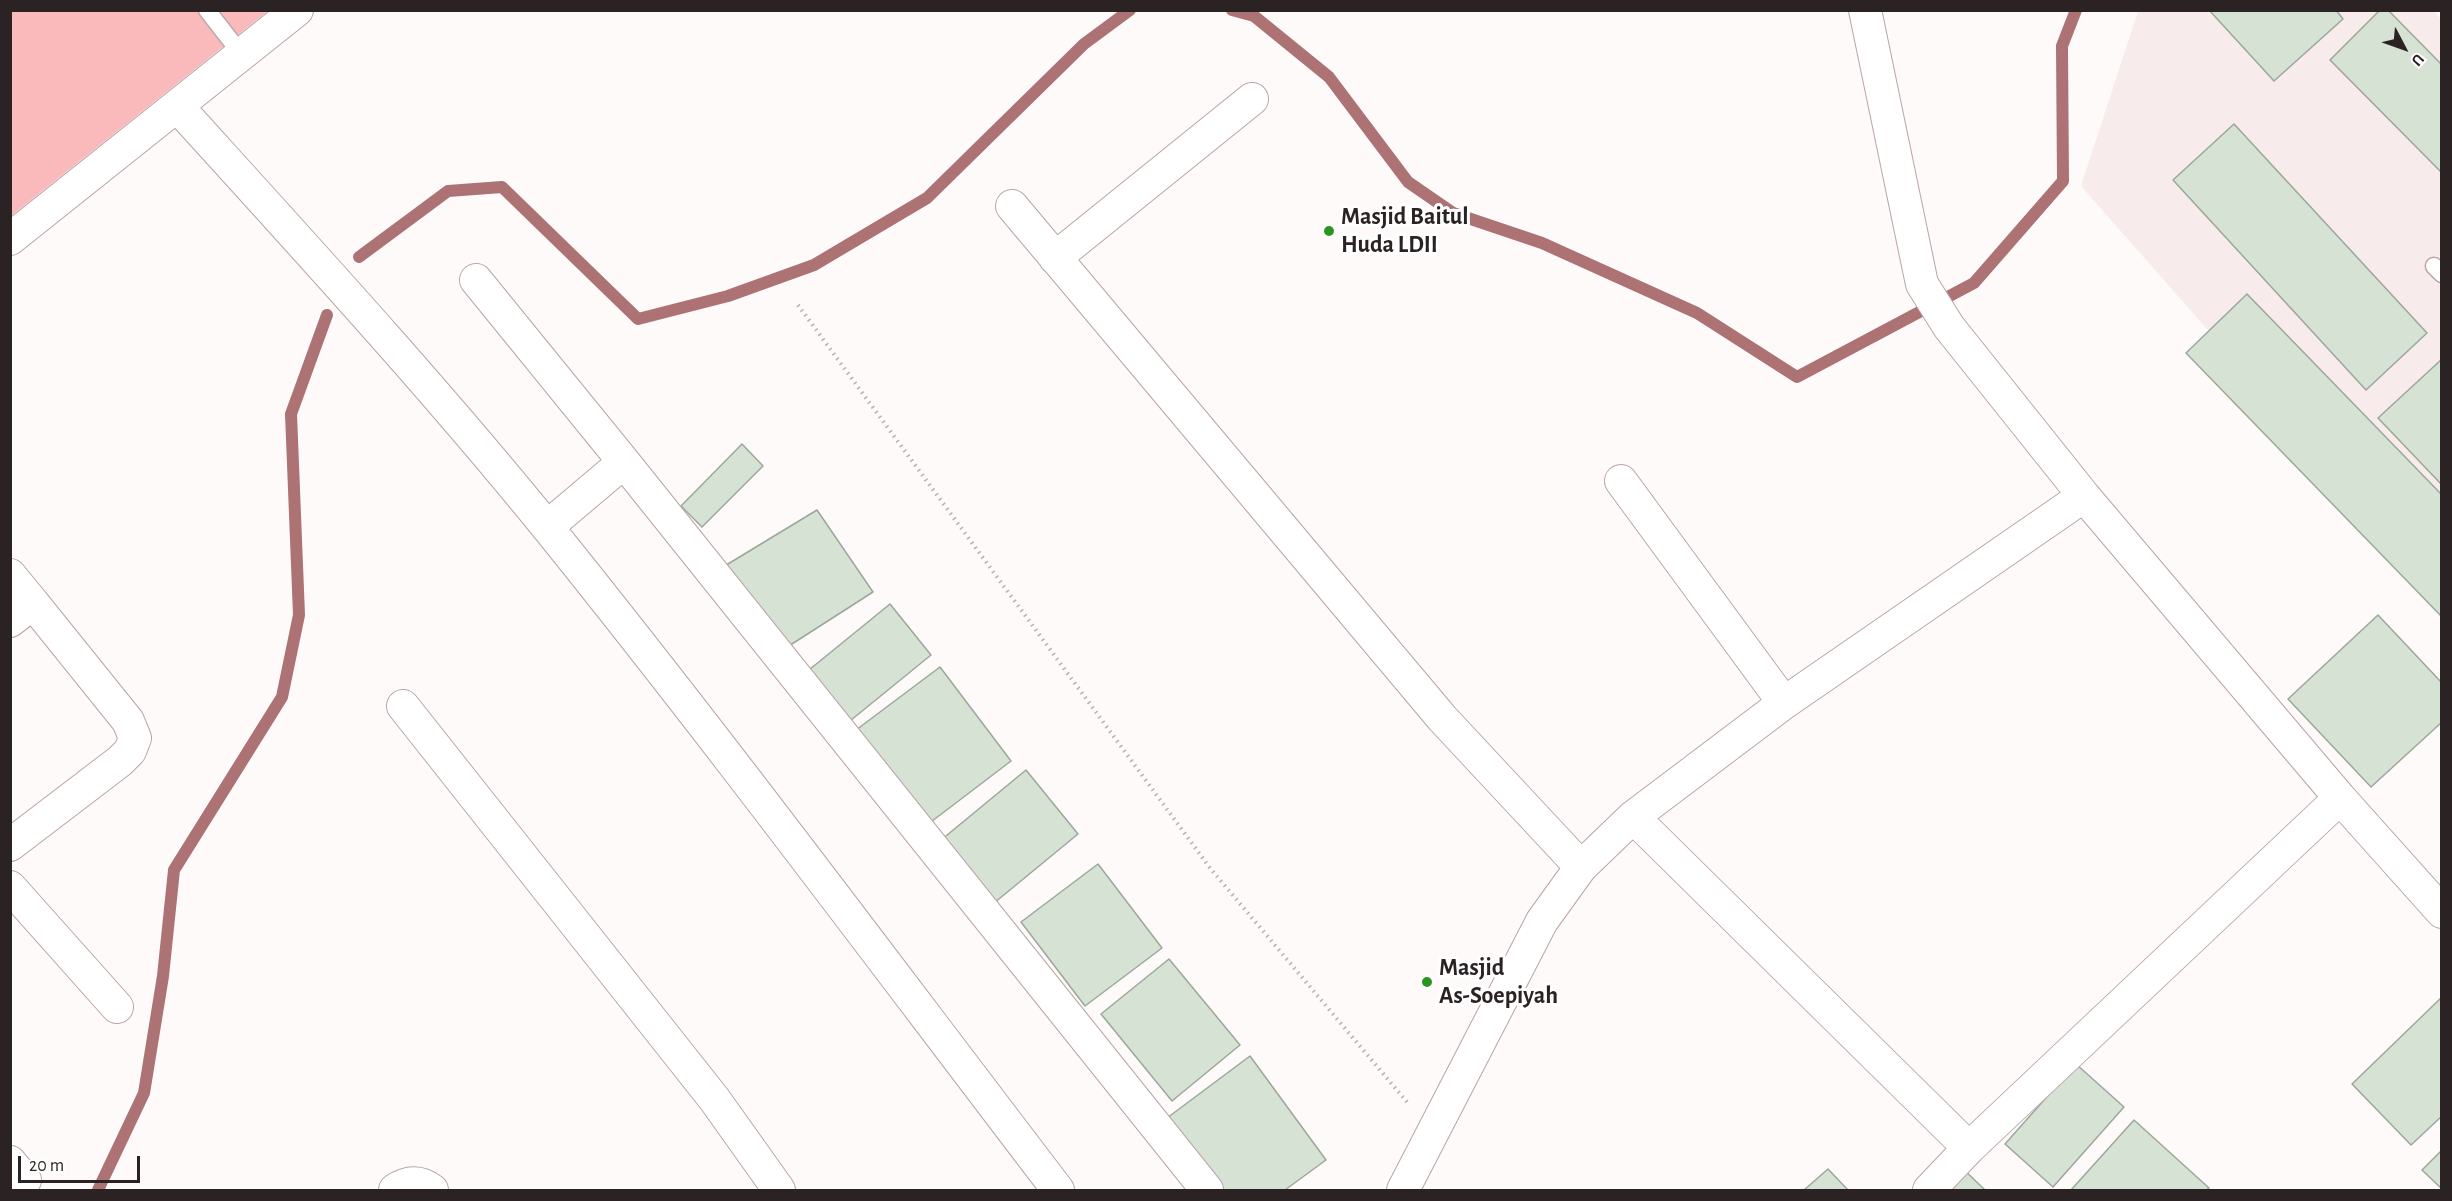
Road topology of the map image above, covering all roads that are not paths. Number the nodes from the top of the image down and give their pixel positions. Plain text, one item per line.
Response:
1 (207, 10) edge
2 (297, 10) edge
3 (1865, 10) edge
4 (242, 55) junction
5 (1252, 99) dead end
6 (177, 106) junction
7 (1012, 206) dead end
8 (10, 239) edge
9 (1055, 258) junction
10 (476, 280) dead end
11 (624, 462) junction
12 (1621, 481) dead end
13 (2084, 496) junction
14 (547, 527) junction
15 (10, 575) edge
16 (22, 612) edge
17 (1784, 703) junction
18 (403, 706) dead end
19 (2340, 798) junction
20 (1634, 817) junction
21 (10, 845) edge
22 (1581, 867) junction
23 (10, 887) edge
24 (2442, 912) edge
25 (117, 1007) dead end
26 (1969, 1148) junction
27 (395, 1191) edge
28 (432, 1191) edge
29 (779, 1191) edge
30 (1058, 1191) edge
31 (1207, 1191) edge
32 (1403, 1191) edge
33 (1929, 1191) edge

1 - 4 lane
2 - 4 street
3 - 13 street
4 - 6 street
5 - 9 street
6 - 8 street
6 - 14 street
7 - 9 street
9 - 22 street
10 - 11 street
11 - 14 street
11 - 31 street
12 - 17 street
13 - 17 street
13 - 19 street
14 - 30 street
15 - 16 street
16 - 21 street
17 - 20 street
18 - 29 street
19 - 24 street
19 - 26 street
20 - 22 street
20 - 26 street
22 - 32 street
23 - 25 street
26 - 33 street
27 - 28 street

